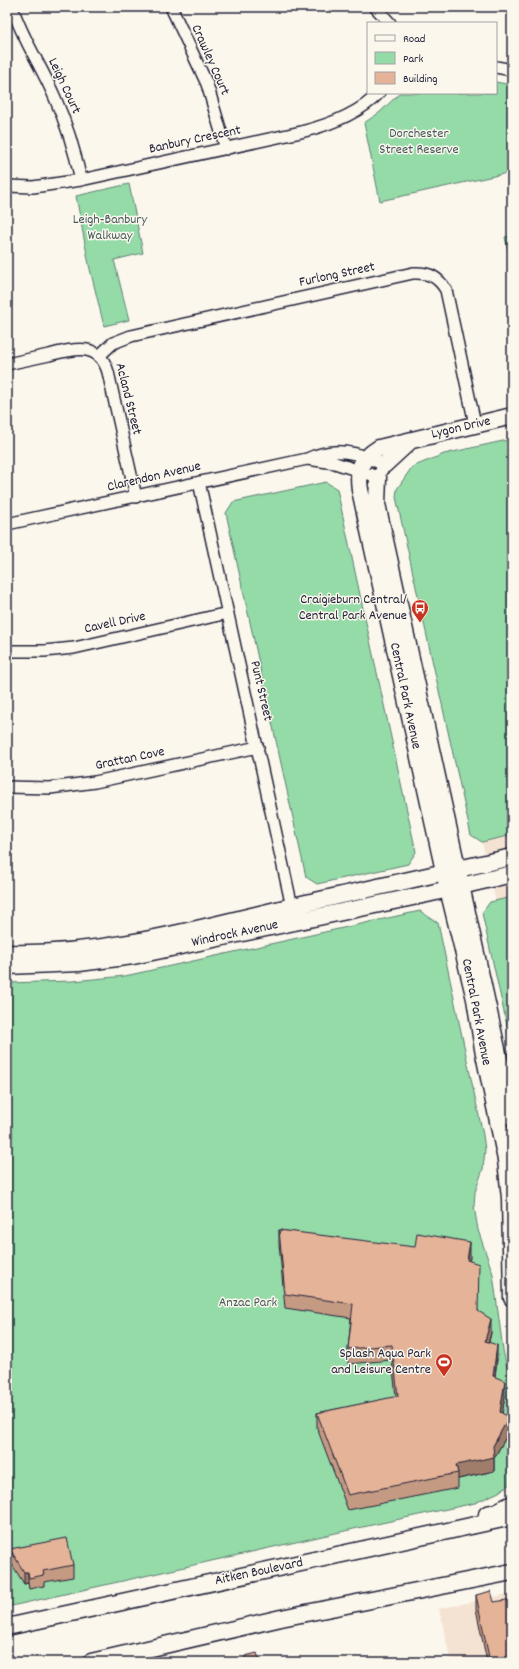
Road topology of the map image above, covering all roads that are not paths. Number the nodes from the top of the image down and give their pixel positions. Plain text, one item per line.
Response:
1 (12, 7) edge
2 (171, 7) edge
3 (379, 11) edge
4 (389, 22) edge
5 (396, 22) edge
6 (497, 67) edge
7 (512, 70) edge
8 (378, 94) edge
9 (226, 149) junction
10 (81, 180) junction
11 (7, 186) edge
12 (99, 356) junction
13 (7, 364) edge
14 (512, 416) edge
15 (475, 424) junction
16 (410, 441) junction
17 (307, 459) junction
18 (363, 463) junction
19 (381, 471) junction
20 (199, 482) junction
21 (136, 497) junction
22 (7, 524) edge
23 (228, 613) junction
24 (7, 651) edge
25 (258, 746) junction
26 (7, 787) edge
27 (512, 857) edge
28 (451, 871) junction
29 (512, 874) edge
30 (455, 887) junction
31 (294, 914) junction
32 (7, 952) edge
33 (7, 966) edge
34 (512, 1117) edge
35 (512, 1298) edge
36 (512, 1504) edge
37 (512, 1517) edge
38 (402, 1541) junction
39 (512, 1572) edge
40 (7, 1627) edge
41 (90, 1662) edge

1 - 10 street, Leigh Court
2 - 9 street, Crawley Court
3 - 4 street
3 - 5 street
6 - 7 street
8 - 9 street, Banbury Crescent
9 - 10 street, Banbury Crescent
10 - 11 street, Banbury Crescent
12 - 13 street, Acland Street
12 - 15 street, Furlong Street
12 - 21 street, Acland Street
14 - 15 street, Lygon Drive
15 - 16 street, Lygon Drive
16 - 18 street
16 - 19 street
17 - 18 street, Clarendon Avenue
17 - 18 street, Clarendon Avenue
17 - 20 street, Clarendon Avenue
18 - 19 street, Clarendon Avenue
18 - 19 street, Clarendon Avenue
18 - 28 street, Central Park Avenue
19 - 28 street, Central Park Avenue
20 - 21 street, Clarendon Avenue
20 - 23 street, Punt Street
21 - 22 street, Clarendon Avenue
23 - 24 street, Cavell Drive
23 - 25 street, Punt Street
25 - 26 street, Grattan Cove
25 - 31 street, Punt Street
27 - 28 street, Windrock Avenue
28 - 30 street, Central Park Avenue
28 - 31 street, Windrock Avenue
29 - 30 street, Windrock Avenue
30 - 31 street, Windrock Avenue
30 - 34 street, Central Park Avenue
30 - 35 street, Central Park Avenue
31 - 32 street, Windrock Avenue
31 - 33 street, Windrock Avenue
36 - 38 street
37 - 38 street, Aitken Boulevard
38 - 40 street, Aitken Boulevard
39 - 41 street

